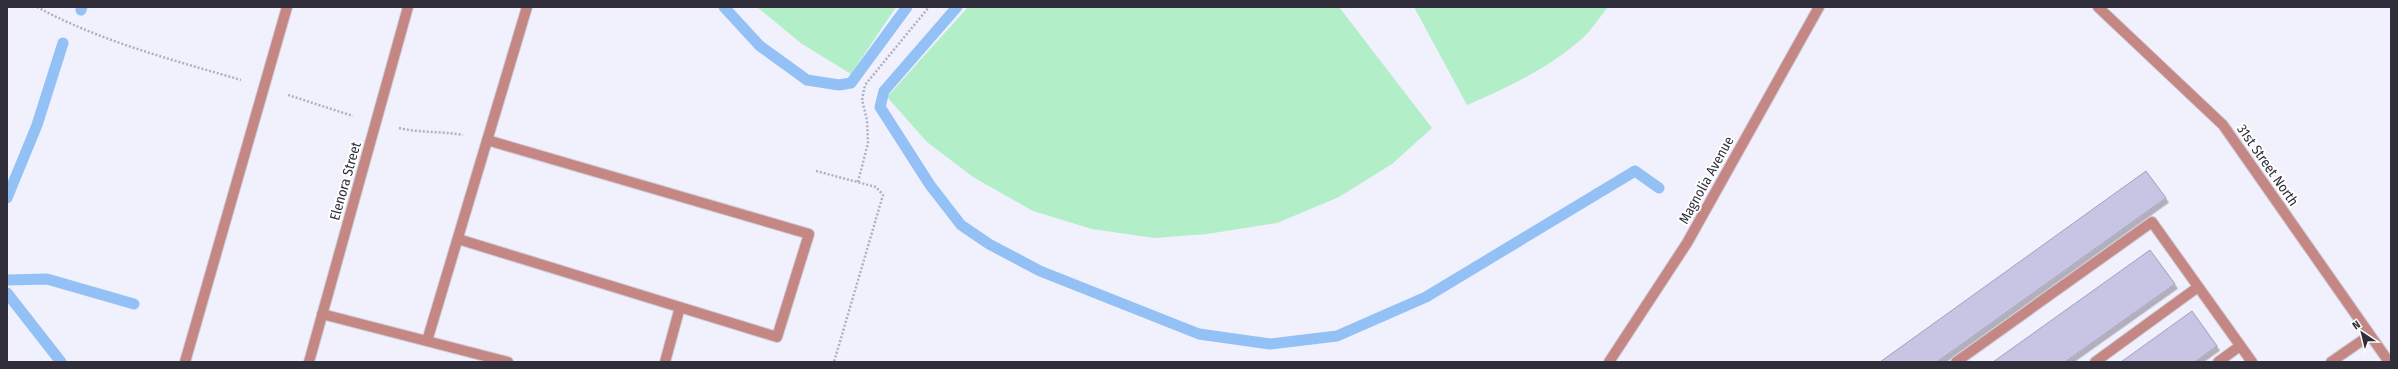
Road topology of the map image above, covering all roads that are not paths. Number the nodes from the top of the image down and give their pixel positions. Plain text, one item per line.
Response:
1 (287, 7) edge
2 (408, 7) edge
3 (527, 7) edge
4 (1819, 7) edge
5 (2098, 7) edge
6 (487, 140) junction
7 (458, 239) junction
8 (2198, 287) junction
9 (680, 307) junction
10 (322, 314) junction
11 (2370, 335) junction
12 (427, 341) junction
13 (2240, 346) junction
14 (2389, 359) edge
15 (185, 362) edge
16 (309, 362) edge
17 (508, 362) edge
18 (665, 362) edge
19 (1609, 362) edge
20 (1956, 362) edge
21 (2095, 362) edge
22 (2218, 362) edge
23 (2252, 362) edge
24 (2331, 362) edge

1 - 15 street
2 - 10 street, Elenora Street
3 - 6 street
4 - 19 street, Magnolia Avenue
5 - 11 street, 31st Street North
6 - 7 street
6 - 9 street
7 - 9 street
7 - 12 street
8 - 13 street
8 - 20 street
8 - 21 street
9 - 18 street
10 - 12 street
10 - 16 street, Elenora Street
11 - 14 street, 31st Street North
11 - 24 street
12 - 17 street
13 - 22 street
13 - 23 street

